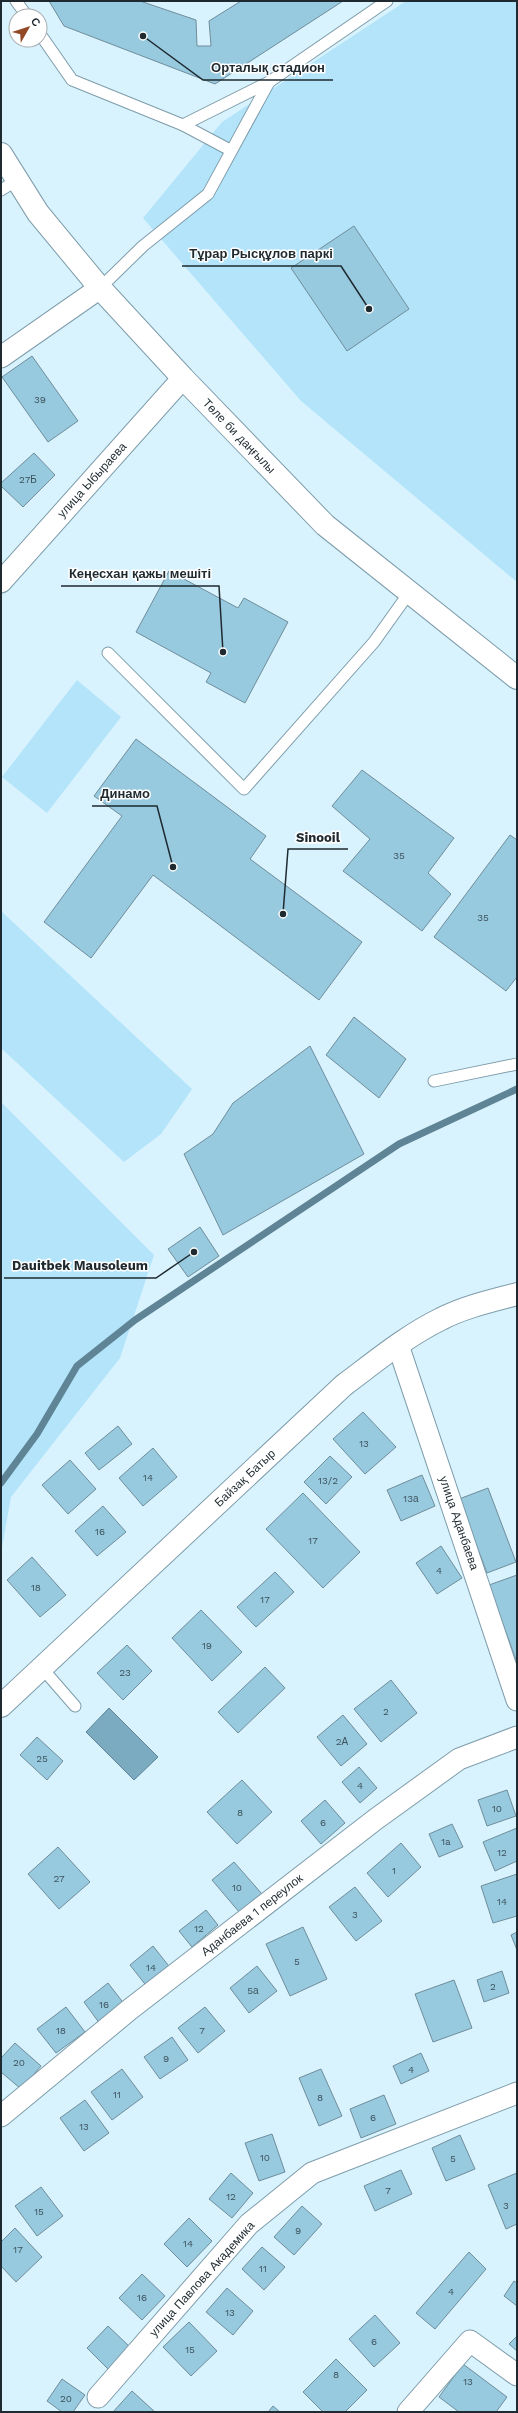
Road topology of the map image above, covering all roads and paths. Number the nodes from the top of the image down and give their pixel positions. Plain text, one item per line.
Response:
1 (387, 1) edge
2 (48, 46) edge
3 (269, 82) junction
4 (183, 125) junction
5 (230, 150) junction
6 (1, 154) edge
7 (9, 185) edge
8 (100, 288) junction
9 (1, 357) edge
10 (183, 378) junction
11 (1, 582) edge
12 (409, 593) junction
13 (108, 653) dead end
14 (517, 678) edge
15 (517, 1064) edge
16 (434, 1081) dead end
17 (517, 1294) edge
18 (398, 1345) junction
19 (42, 1668) junction
20 (517, 1700) edge
21 (1, 1706) edge
22 (75, 1706) dead end
23 (517, 1737) edge
24 (517, 2093) edge
25 (1, 2116) edge
26 (517, 2375) edge
27 (98, 2397) dead end
28 (408, 2412) edge

1 - 3 lane
2 - 4 lane
3 - 4 lane
3 - 5 lane
4 - 5 lane
5 - 8 lane
6 - 7 street, Төле би даңғылы
7 - 8 street, Төле би даңғылы
8 - 9 street
8 - 10 street, Төле би даңғылы
10 - 11 street, улица Ыбыраева
10 - 12 street, Төле би даңғылы
12 - 13 lane
12 - 14 street, Төле би даңғылы
15 - 16 lane
17 - 18 street, Байзақ Батыр
18 - 19 street, Байзақ Батыр
18 - 20 street, улица Аданбаева
19 - 21 street, Байзақ Батыр
19 - 22 lane
23 - 25 street, Аданбаева 1 переулок
24 - 27 street, улица Павлова Академика
26 - 28 street

